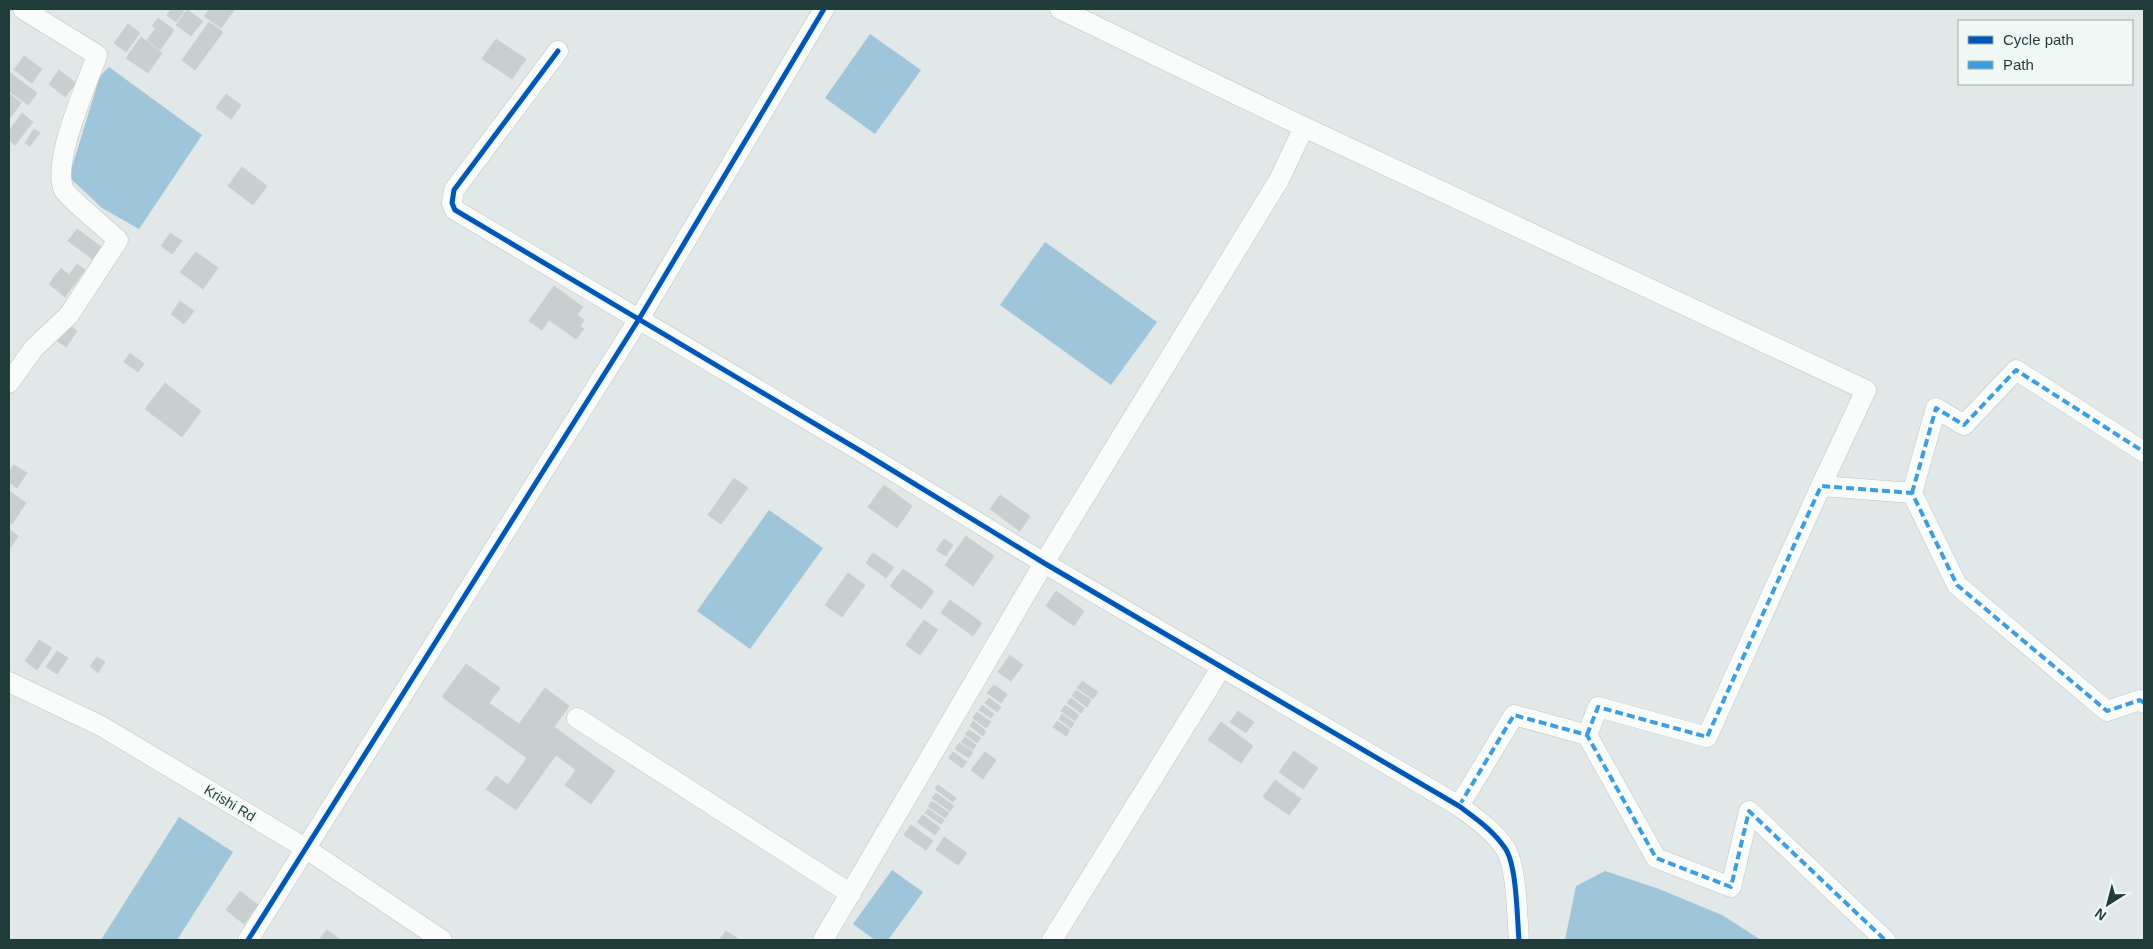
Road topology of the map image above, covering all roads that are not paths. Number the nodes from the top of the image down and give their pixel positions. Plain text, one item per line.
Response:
1 (23, 9) edge
2 (824, 9) edge
3 (1060, 9) edge
4 (558, 51) dead end
5 (1304, 127) junction
6 (639, 319) junction
7 (9, 383) edge
8 (2144, 452) edge
9 (1821, 486) junction
10 (1912, 493) junction
11 (1044, 563) junction
12 (1221, 668) junction
13 (9, 682) edge
14 (2144, 703) edge
15 (577, 718) dead end
16 (1586, 735) junction
17 (1459, 806) junction
18 (305, 848) junction
19 (851, 894) junction
20 (248, 940) edge
21 (442, 940) edge
22 (823, 940) edge
23 (1052, 940) edge
24 (1519, 940) edge
25 (1885, 940) edge

1 - 7 street
2 - 6 street
3 - 5 street
4 - 6 street
5 - 9 street
5 - 11 street
6 - 11 street
6 - 18 street
8 - 10 street
9 - 10 street
9 - 16 street
10 - 14 street
11 - 12 street
11 - 19 street
12 - 17 street
12 - 23 street
13 - 18 street, Krishi Rd
15 - 19 street
16 - 17 street
16 - 25 street
17 - 24 street
18 - 20 street
18 - 21 street, Krishi Rd
19 - 22 street

